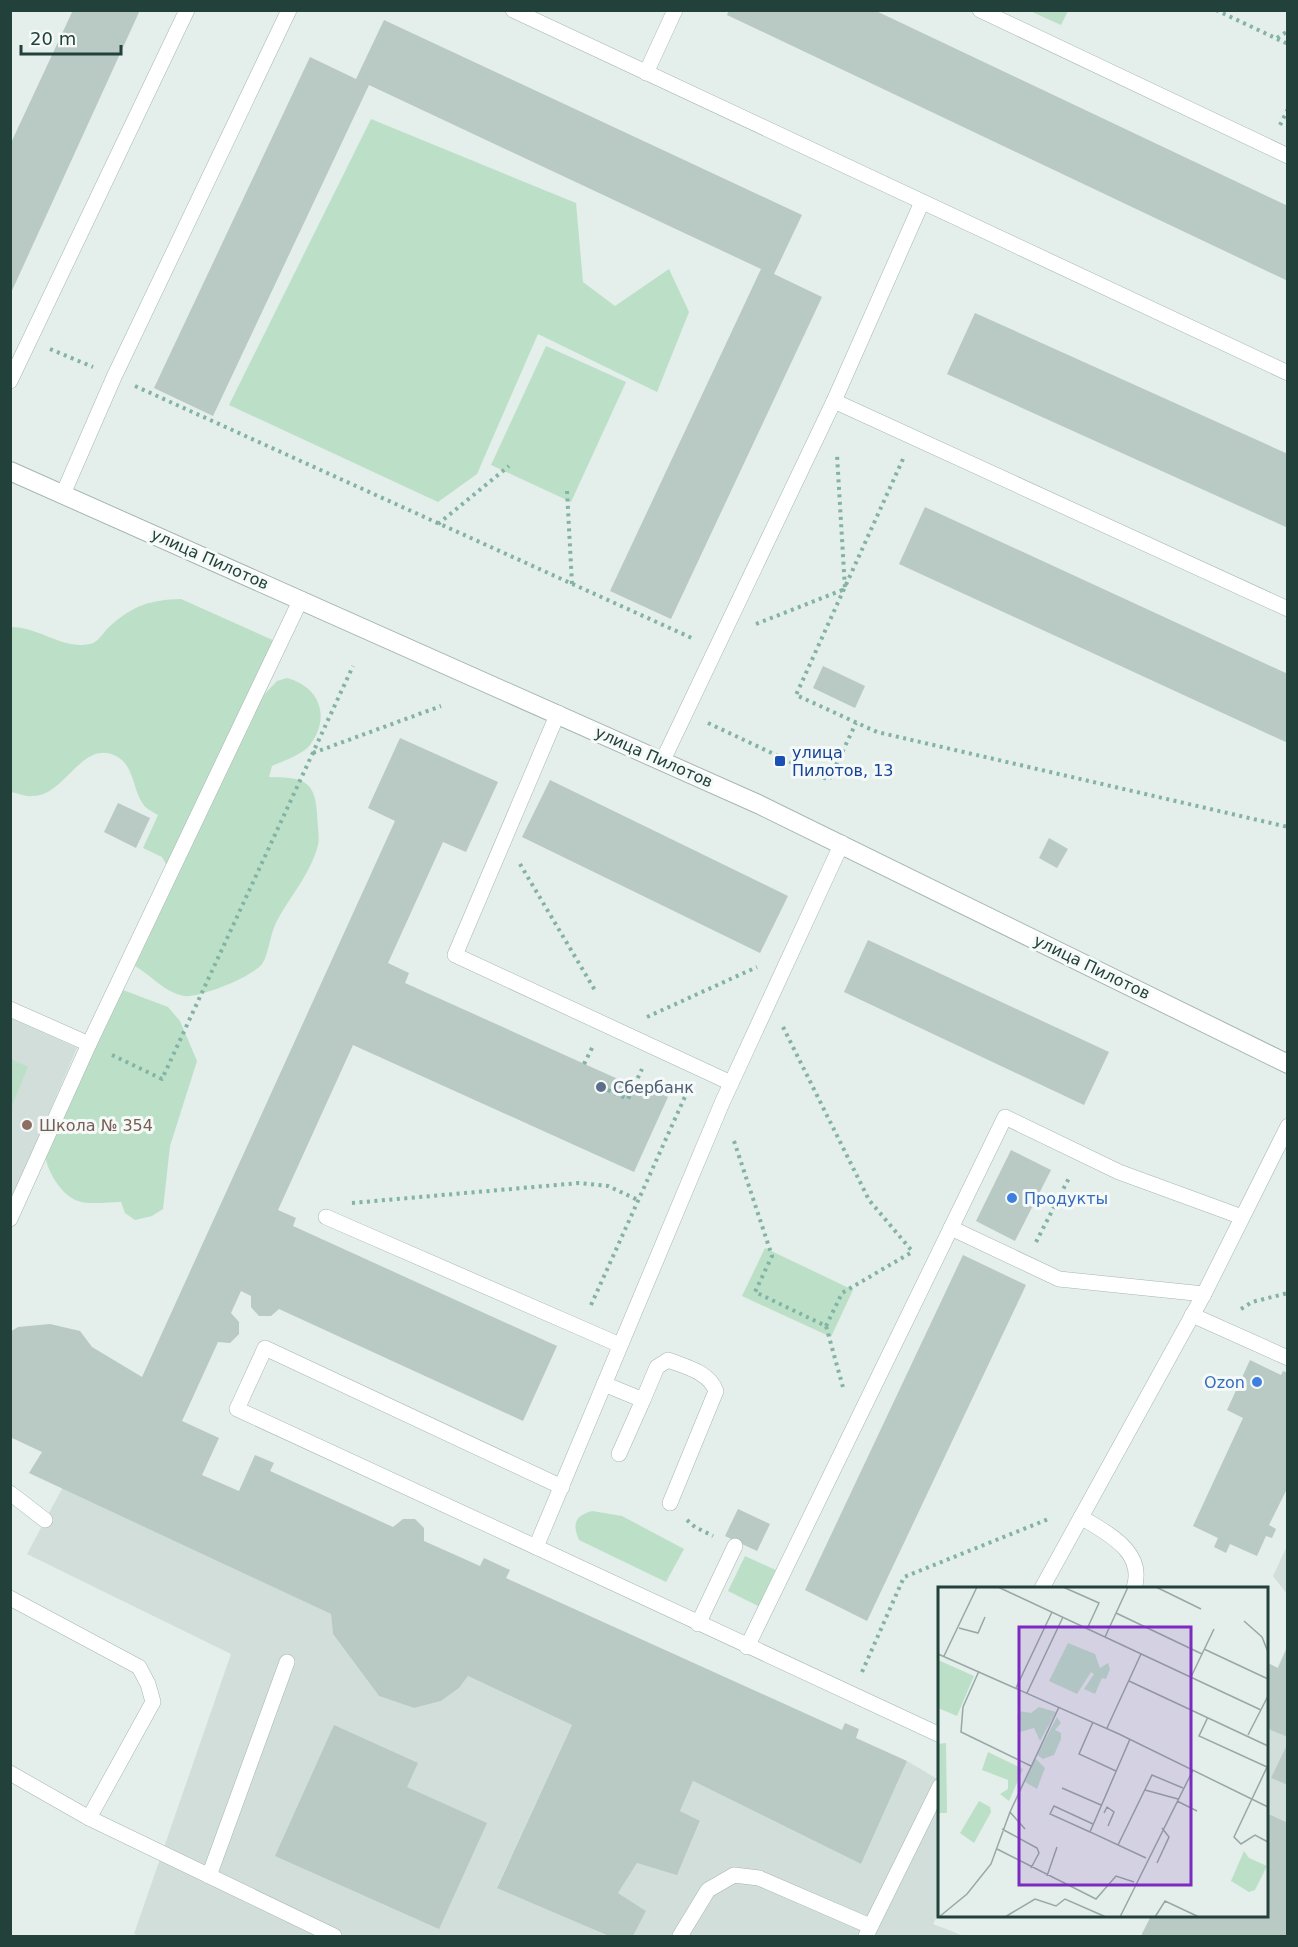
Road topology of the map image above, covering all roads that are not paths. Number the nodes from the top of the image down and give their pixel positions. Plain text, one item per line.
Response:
1 (187, 10) edge
2 (289, 10) edge
3 (675, 10) edge
4 (980, 10) edge
5 (514, 11) edge
6 (646, 73) junction
7 (1287, 156) edge
8 (922, 202) junction
9 (1287, 373) edge
10 (10, 381) edge
11 (834, 401) junction
12 (10, 471) edge
13 (63, 494) junction
14 (301, 599) junction
15 (1287, 609) edge
16 (558, 713) junction
17 (663, 760) junction
18 (842, 843) junction
19 (10, 1010) edge
20 (89, 1044) junction
21 (1287, 1064) edge
22 (731, 1083) junction
23 (1287, 1125) edge
24 (326, 1217) road end
25 (1242, 1217) junction
26 (10, 1219) edge
27 (951, 1228) junction
28 (1204, 1293) junction
29 (1192, 1315) junction
30 (620, 1345) junction
31 (1287, 1358) edge
32 (604, 1384) junction
33 (643, 1400) junction
34 (619, 1454) dead end
35 (562, 1487) junction
36 (10, 1493) edge
37 (670, 1503) dead end
38 (1084, 1510) junction
39 (45, 1520) dead end
40 (735, 1546) dead end
41 (536, 1547) junction
42 (1043, 1587) edge
43 (1134, 1587) edge
44 (10, 1598) edge
45 (699, 1624) junction
46 (747, 1647) junction
47 (287, 1662) dead end
48 (938, 1735) edge
49 (10, 1773) edge
50 (938, 1788) edge
51 (89, 1818) junction
52 (209, 1876) junction
53 (868, 1931) edge
54 (333, 1936) edge
55 (680, 1936) edge

1 - 10 lane
2 - 13 lane
3 - 6 lane
4 - 7 lane
5 - 6 lane
6 - 8 lane
8 - 9 lane
8 - 11 lane
11 - 15 lane
11 - 17 lane
12 - 13 street, улица Пилотов
13 - 14 street, улица Пилотов
14 - 16 street, улица Пилотов
14 - 20 lane
16 - 17 street, улица Пилотов
16 - 22 lane
17 - 18 street, улица Пилотов
18 - 21 street, улица Пилотов
18 - 22 lane
19 - 20 lane
20 - 26 lane
22 - 30 lane
23 - 25 lane
24 - 30 lane
25 - 27 lane
25 - 28 lane
27 - 28 lane
27 - 46 lane
28 - 29 lane
29 - 31 lane
29 - 38 lane
30 - 32 lane
32 - 33 lane
32 - 35 lane
33 - 34 lane
33 - 37 lane
35 - 41 lane
35 - 41 lane
36 - 39 lane
38 - 42 lane
38 - 43 lane
40 - 45 lane
41 - 45 lane
44 - 51 lane
45 - 46 lane
46 - 48 lane
47 - 52 lane
49 - 51 lane
50 - 53 lane
51 - 52 lane
52 - 54 lane
53 - 55 lane

